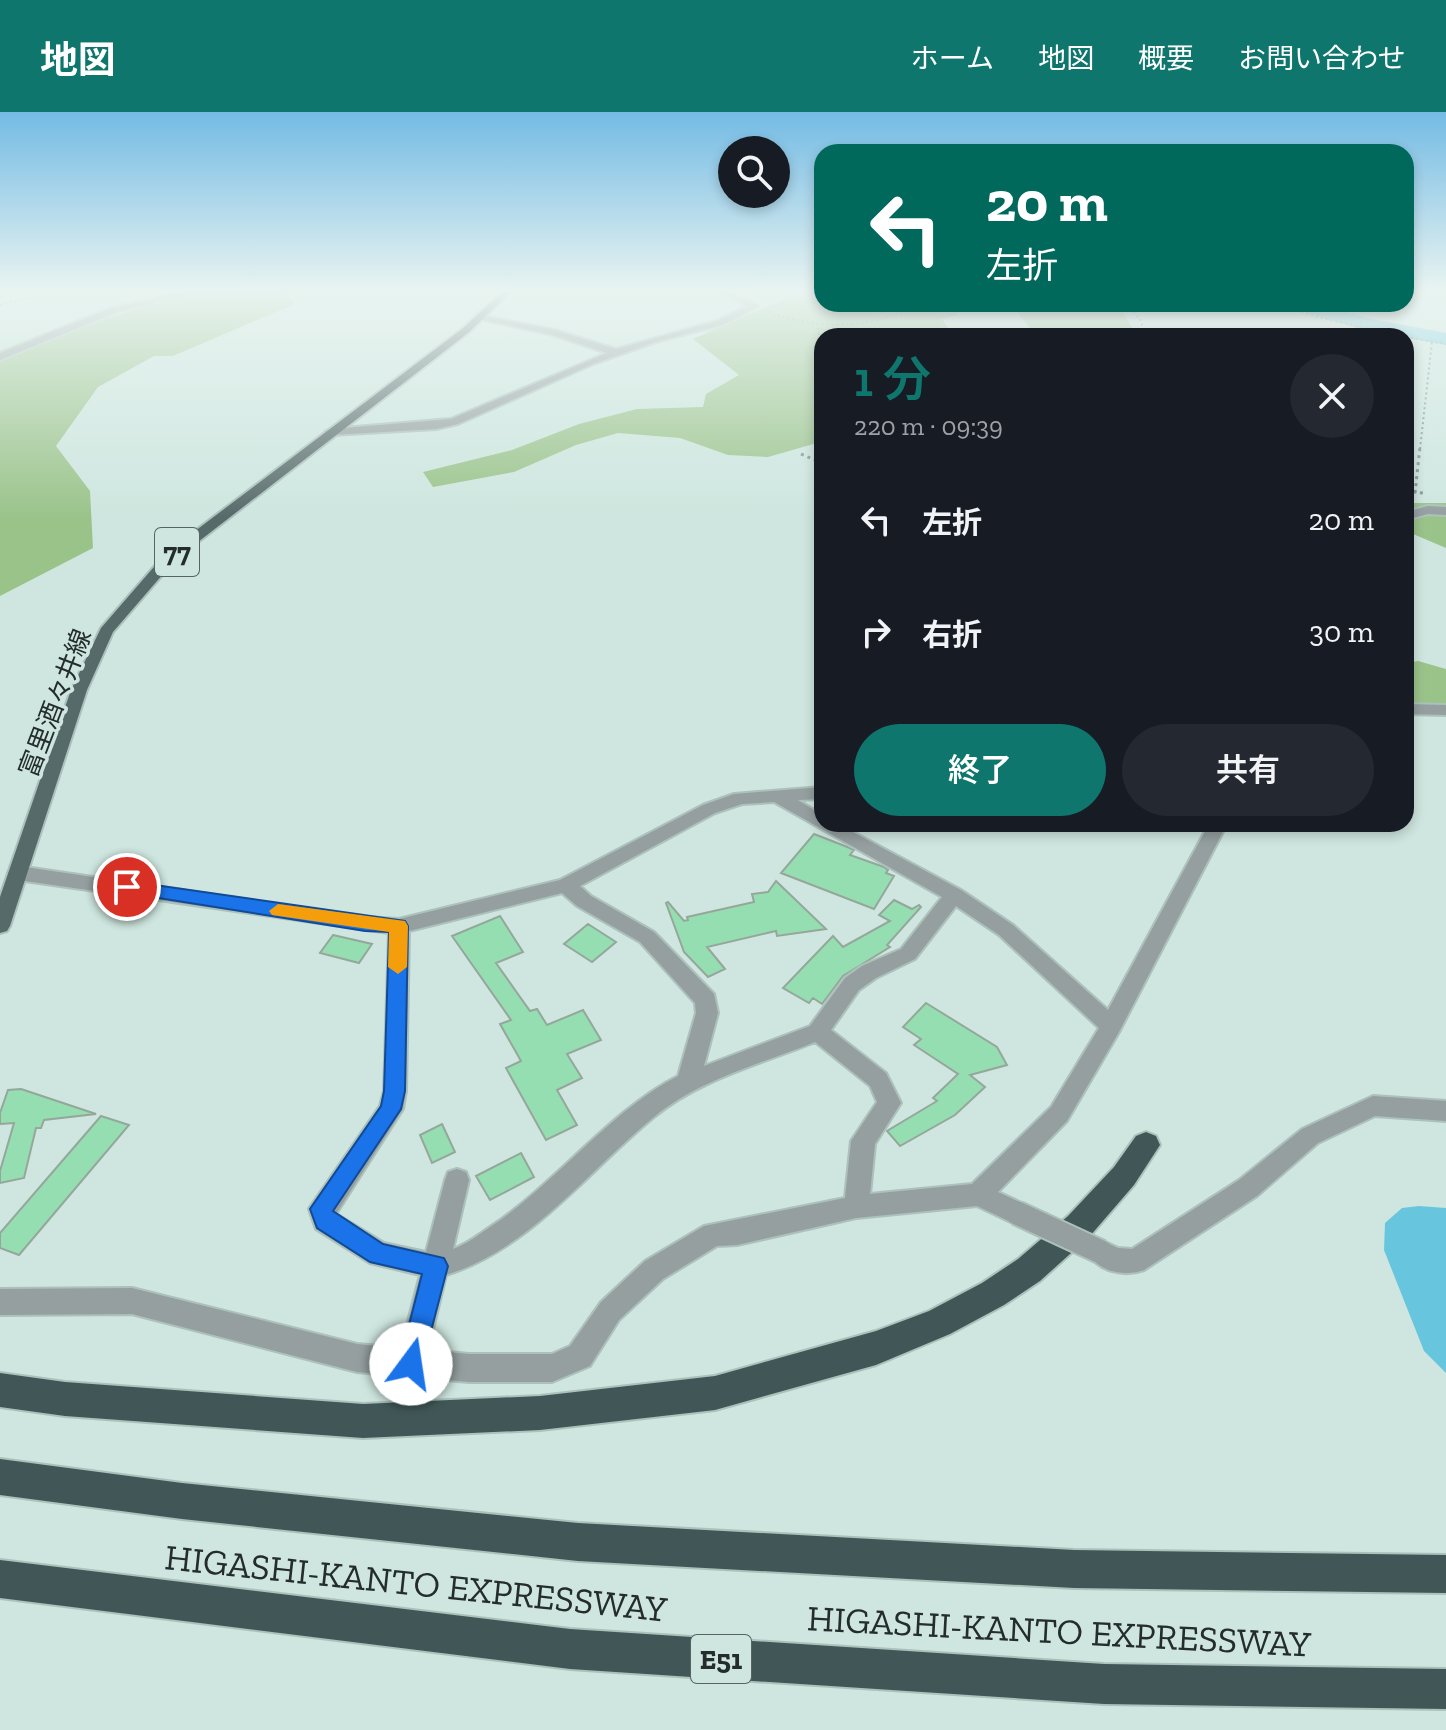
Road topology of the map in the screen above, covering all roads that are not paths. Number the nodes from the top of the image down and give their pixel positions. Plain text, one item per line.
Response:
1 (416, 368) edge
2 (579, 368) edge
3 (331, 432) junction
4 (1446, 511) edge
5 (1414, 514) edge
6 (1414, 709) edge
7 (1446, 710) edge
8 (814, 794) edge
9 (778, 796) junction
10 (814, 818) edge
11 (839, 832) edge
12 (1214, 832) edge
13 (18, 873) junction
14 (566, 885) junction
15 (954, 895) junction
16 (0, 926) edge
17 (399, 926) junction
18 (1111, 1026) junction
19 (818, 1032) junction
20 (688, 1082) junction
21 (1446, 1111) edge
22 (1146, 1145) dead end
23 (457, 1180) dead end
24 (978, 1195) junction
25 (856, 1207) junction
26 (436, 1266) junction
27 (0, 1302) edge
28 (411, 1364) junction
29 (0, 1390) edge
30 (0, 1477) edge
31 (1446, 1574) edge
32 (0, 1579) edge
33 (1446, 1689) edge

1 - 3 main road, 富里酒々井線 / 77
2 - 3 street
3 - 13 main road, 富里酒々井線 / 77
4 - 5 street
6 - 7 street
8 - 9 street
9 - 10 street
9 - 14 street
11 - 15 street
12 - 18 street
13 - 16 main road, 富里酒々井線 / 77
13 - 17 street
14 - 17 street
14 - 20 street
15 - 18 street
15 - 19 street
17 - 26 street
18 - 24 street
19 - 20 street
19 - 25 street
20 - 26 street
21 - 24 street, bridge
22 - 29 highway
23 - 26 street
24 - 25 street
25 - 28 street
26 - 28 street
27 - 28 street
30 - 31 highway, HIGASHI-KANTO EXPRESSWAY
32 - 33 highway, HIGASHI-KANTO EXPRESSWAY / E51

